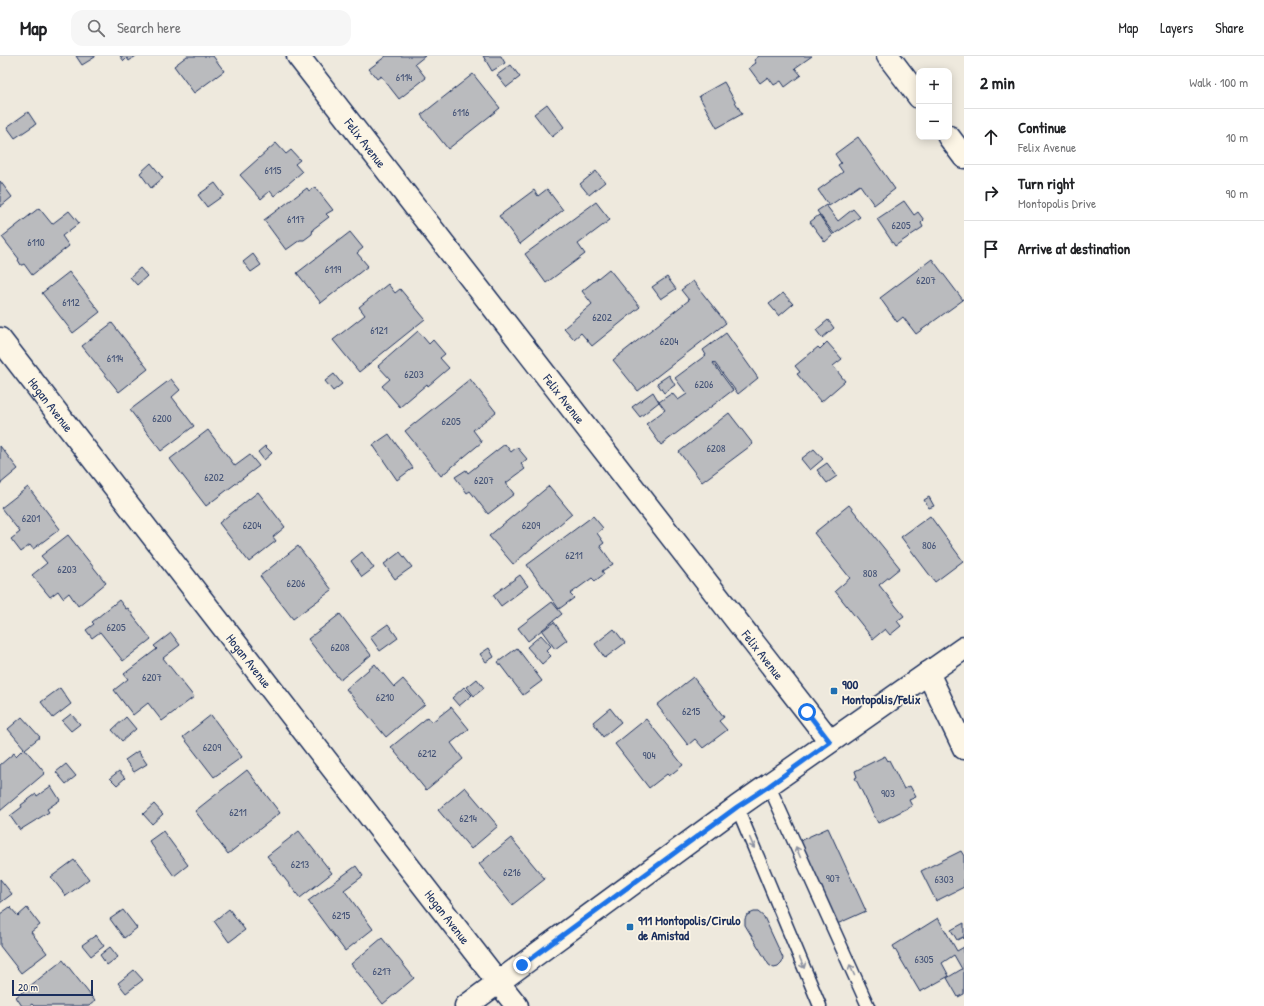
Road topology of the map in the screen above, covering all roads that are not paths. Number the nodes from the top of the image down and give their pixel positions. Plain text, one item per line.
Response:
1 (298, 56) edge
2 (888, 56) edge
3 (916, 93) edge
4 (951, 140) edge
5 (964, 157) edge
6 (0, 339) edge
7 (964, 648) edge
8 (928, 672) junction
9 (830, 742) junction
10 (964, 748) edge
11 (769, 786) junction
12 (737, 807) junction
13 (498, 982) junction
14 (473, 1004) edge
15 (517, 1006) edge
16 (820, 1006) edge
17 (868, 1006) edge

1 - 9 street, Felix Avenue
2 - 3 street
4 - 5 street
6 - 13 street, Hogan Avenue
7 - 8 street
8 - 9 street
8 - 10 street
9 - 11 street
11 - 12 street
17 -> 11 lane
12 - 13 street
12 -> 16 lane
13 - 14 street
13 - 15 street, Hogan Avenue

